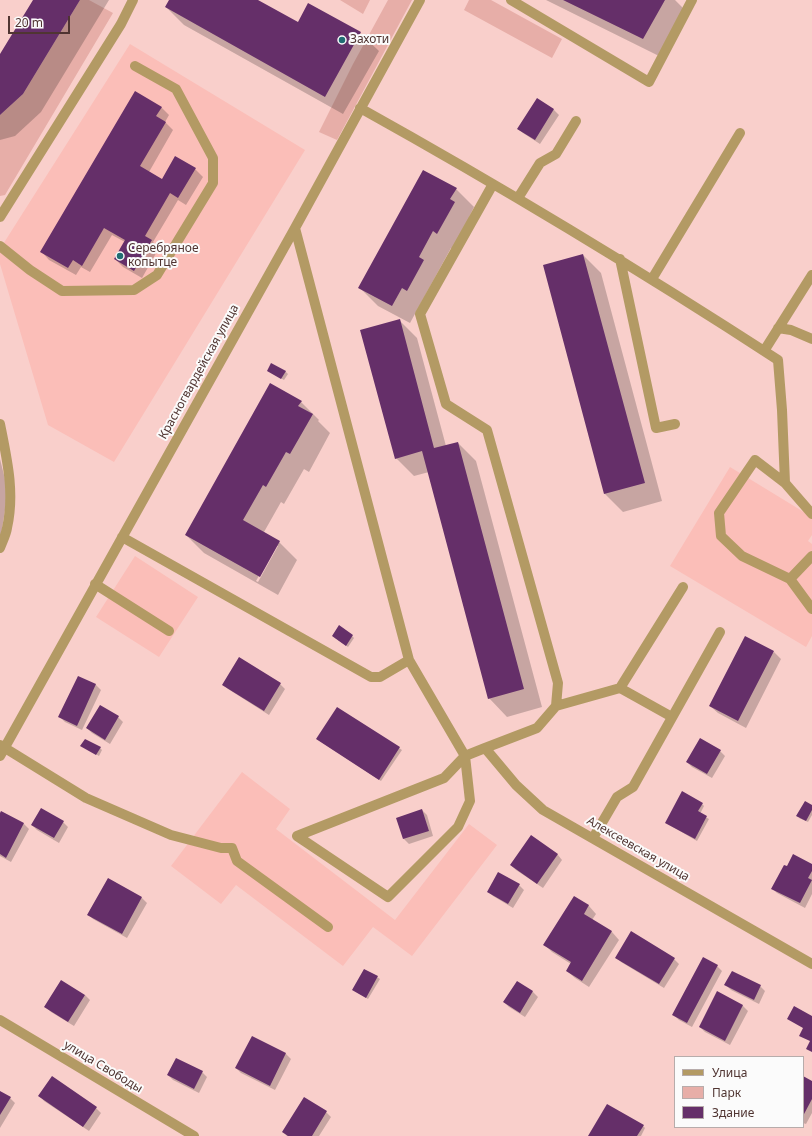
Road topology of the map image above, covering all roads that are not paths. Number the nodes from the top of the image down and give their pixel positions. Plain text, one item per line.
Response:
1 (133, 0) edge
2 (420, 0) edge
3 (511, 0) edge
4 (692, 0) edge
5 (135, 66) dead end
6 (360, 108) junction
7 (576, 121) dead end
8 (740, 133) dead end
9 (493, 184) junction
10 (518, 198) junction
11 (0, 216) edge
12 (295, 228) junction
13 (0, 246) edge
14 (620, 259) junction
15 (812, 275) edge
16 (652, 279) junction
17 (778, 328) junction
18 (812, 339) edge
19 (764, 351) junction
20 (0, 424) edge
21 (675, 424) dead end
22 (785, 483) junction
23 (812, 514) edge
24 (122, 537) junction
25 (0, 548) edge
26 (812, 556) edge
27 (790, 579) junction
28 (95, 584) junction
29 (683, 587) dead end
30 (812, 609) edge
31 (169, 631) dead end
32 (720, 632) dead end
33 (409, 660) junction
34 (620, 688) junction
35 (556, 706) junction
36 (672, 718) junction
37 (485, 748) junction
38 (2, 749) edge
39 (464, 756) junction
40 (593, 838) junction
41 (328, 927) dead end
42 (812, 964) edge
43 (0, 1020) edge
44 (194, 1136) edge

1 - 11 street
2 - 6 street, Красногвардейская улица
3 - 4 street
5 - 13 street
6 - 9 street
6 - 12 street, Красногвардейская улица
7 - 10 street
8 - 16 street
9 - 10 street
9 - 35 street
10 - 14 street
12 - 24 street, Красногвардейская улица
12 - 33 street
14 - 16 street
14 - 21 street
15 - 17 street
16 - 19 street
17 - 18 street
17 - 19 street
19 - 22 street
20 - 25 street
22 - 23 street
22 - 27 street
24 - 28 street, Красногвардейская улица
24 - 33 street
26 - 27 street
27 - 30 street
28 - 31 street
28 - 38 street, Красногвардейская улица
29 - 34 street
32 - 36 street
33 - 39 street
34 - 35 street
34 - 36 street
35 - 37 street
36 - 40 street
37 - 39 street
37 - 40 street, Алексеевская улица
38 - 41 street
39 - 39 street
40 - 42 street, Алексеевская улица
43 - 44 street, улица Свободы

